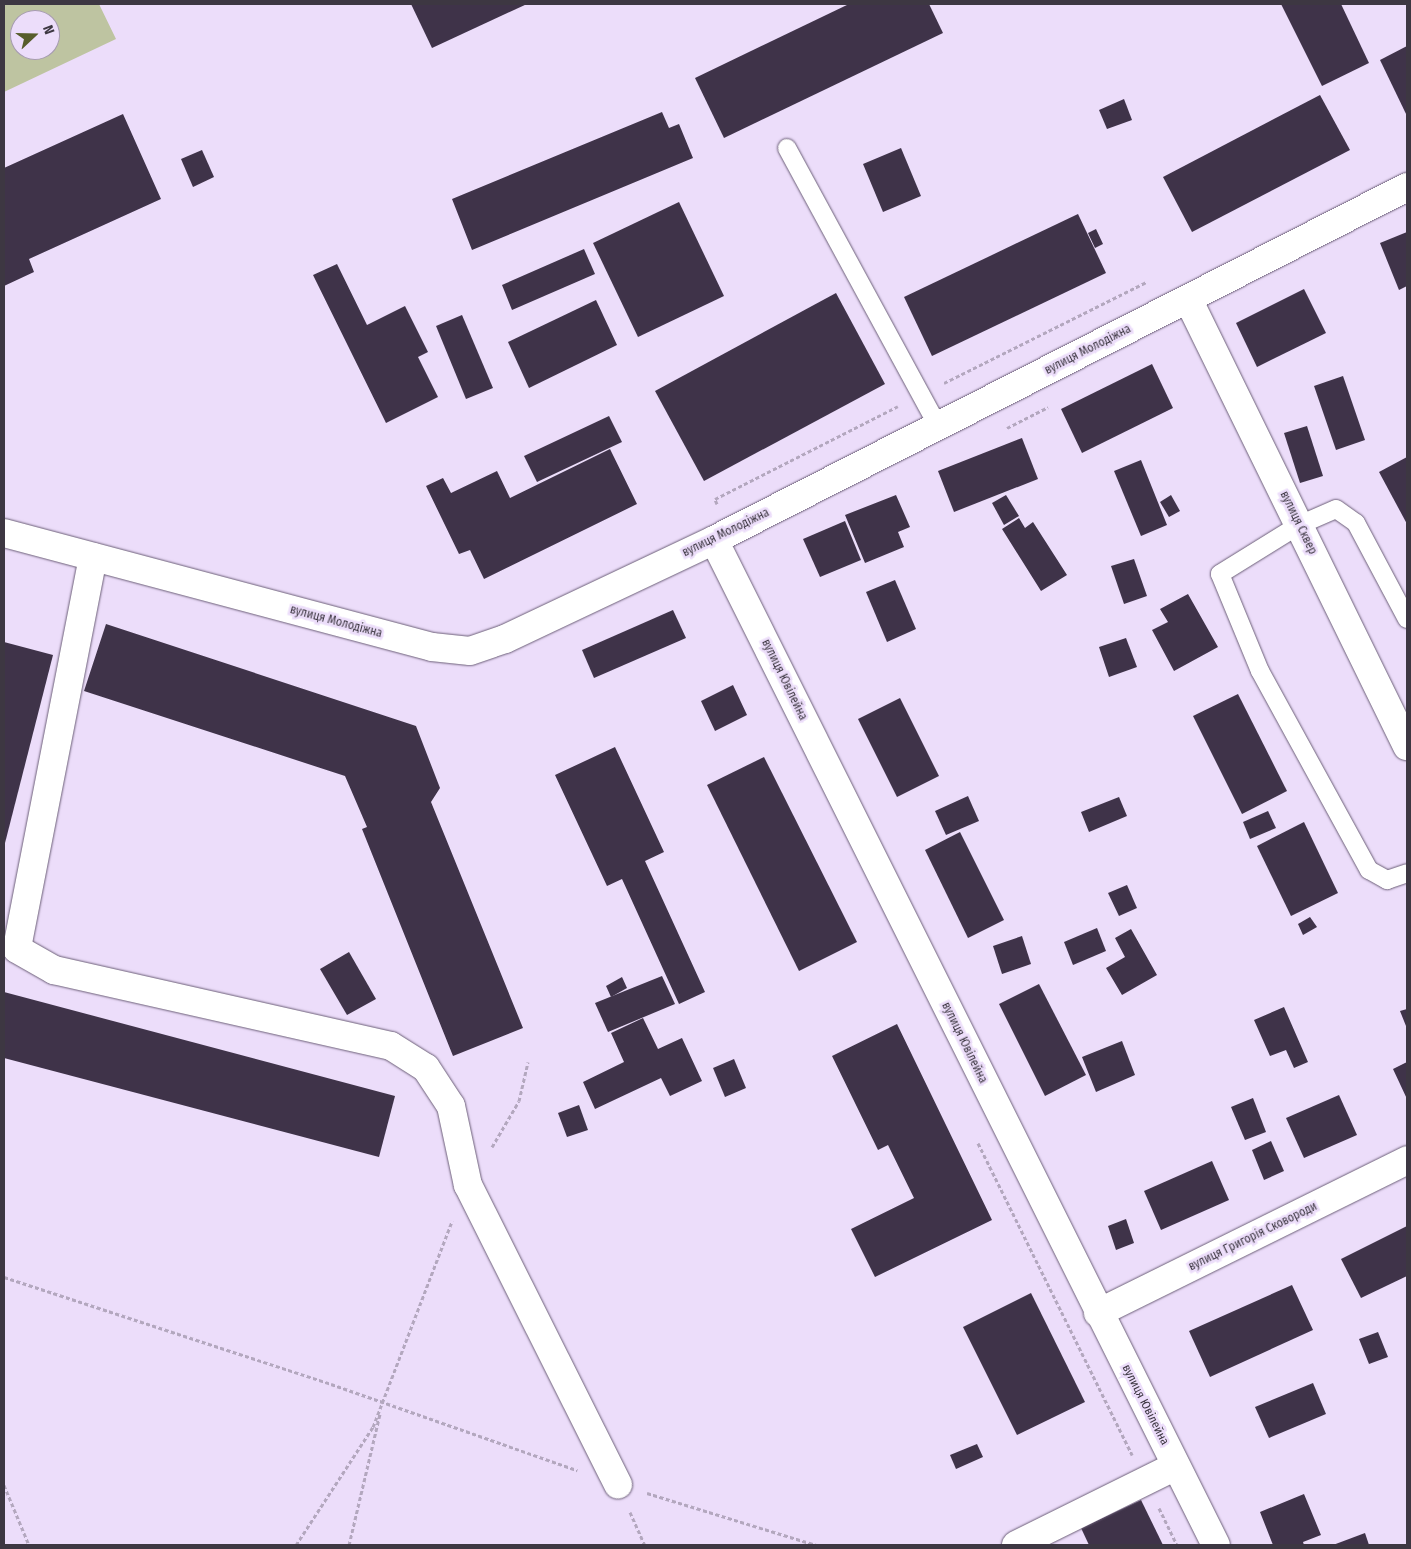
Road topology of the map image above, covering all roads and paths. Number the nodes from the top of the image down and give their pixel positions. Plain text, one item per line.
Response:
1 (787, 148) dead end
2 (1407, 187) edge
3 (1149, 281) dead end
4 (1188, 299) junction
5 (921, 395) junction
6 (1055, 404) dead end
7 (938, 426) junction
8 (1002, 430) dead end
9 (1299, 525) junction
10 (4, 533) edge
11 (723, 536) junction
12 (94, 557) junction
13 (1407, 619) edge
14 (1407, 746) edge
15 (1407, 873) edge
16 (528, 1062) dead end
17 (974, 1135) dead end
18 (1407, 1160) edge
19 (469, 1187) junction
20 (4, 1277) edge
21 (1098, 1313) junction
22 (383, 1402) junction
23 (1176, 1466) junction
24 (1145, 1482) junction
25 (618, 1484) junction
26 (4, 1485) edge
27 (29, 1545) edge
28 (296, 1545) edge
29 (349, 1545) edge
30 (645, 1545) edge
31 (816, 1545) edge
32 (1016, 1545) edge
33 (1177, 1545) edge
34 (1216, 1545) edge

1 - 5 lane
2 - 4 street, вулиця Молодіжна
3 - 5 path
4 - 7 street, вулиця Молодіжна
4 - 9 street, вулиця Сквер
5 - 7 lane
5 - 11 path
6 - 8 path
7 - 11 street, вулиця Молодіжна
9 - 13 lane
9 - 14 street, вулиця Сквер
9 - 15 lane
10 - 12 street, вулиця Молодіжна
11 - 12 street, вулиця Молодіжна
11 - 21 street, вулиця Ювілейна
12 - 19 street
16 - 19 path
17 - 24 path
18 - 21 street, вулиця Григорія Сковороди
19 - 22 path
19 - 25 street
20 - 22 path
21 - 23 street, вулиця Ювілейна
22 - 25 path
22 - 28 path
22 - 29 path
23 - 24 street
23 - 34 street, вулиця Ювілейна
24 - 32 street
24 - 33 path
25 - 30 path
25 - 31 path
26 - 27 path

